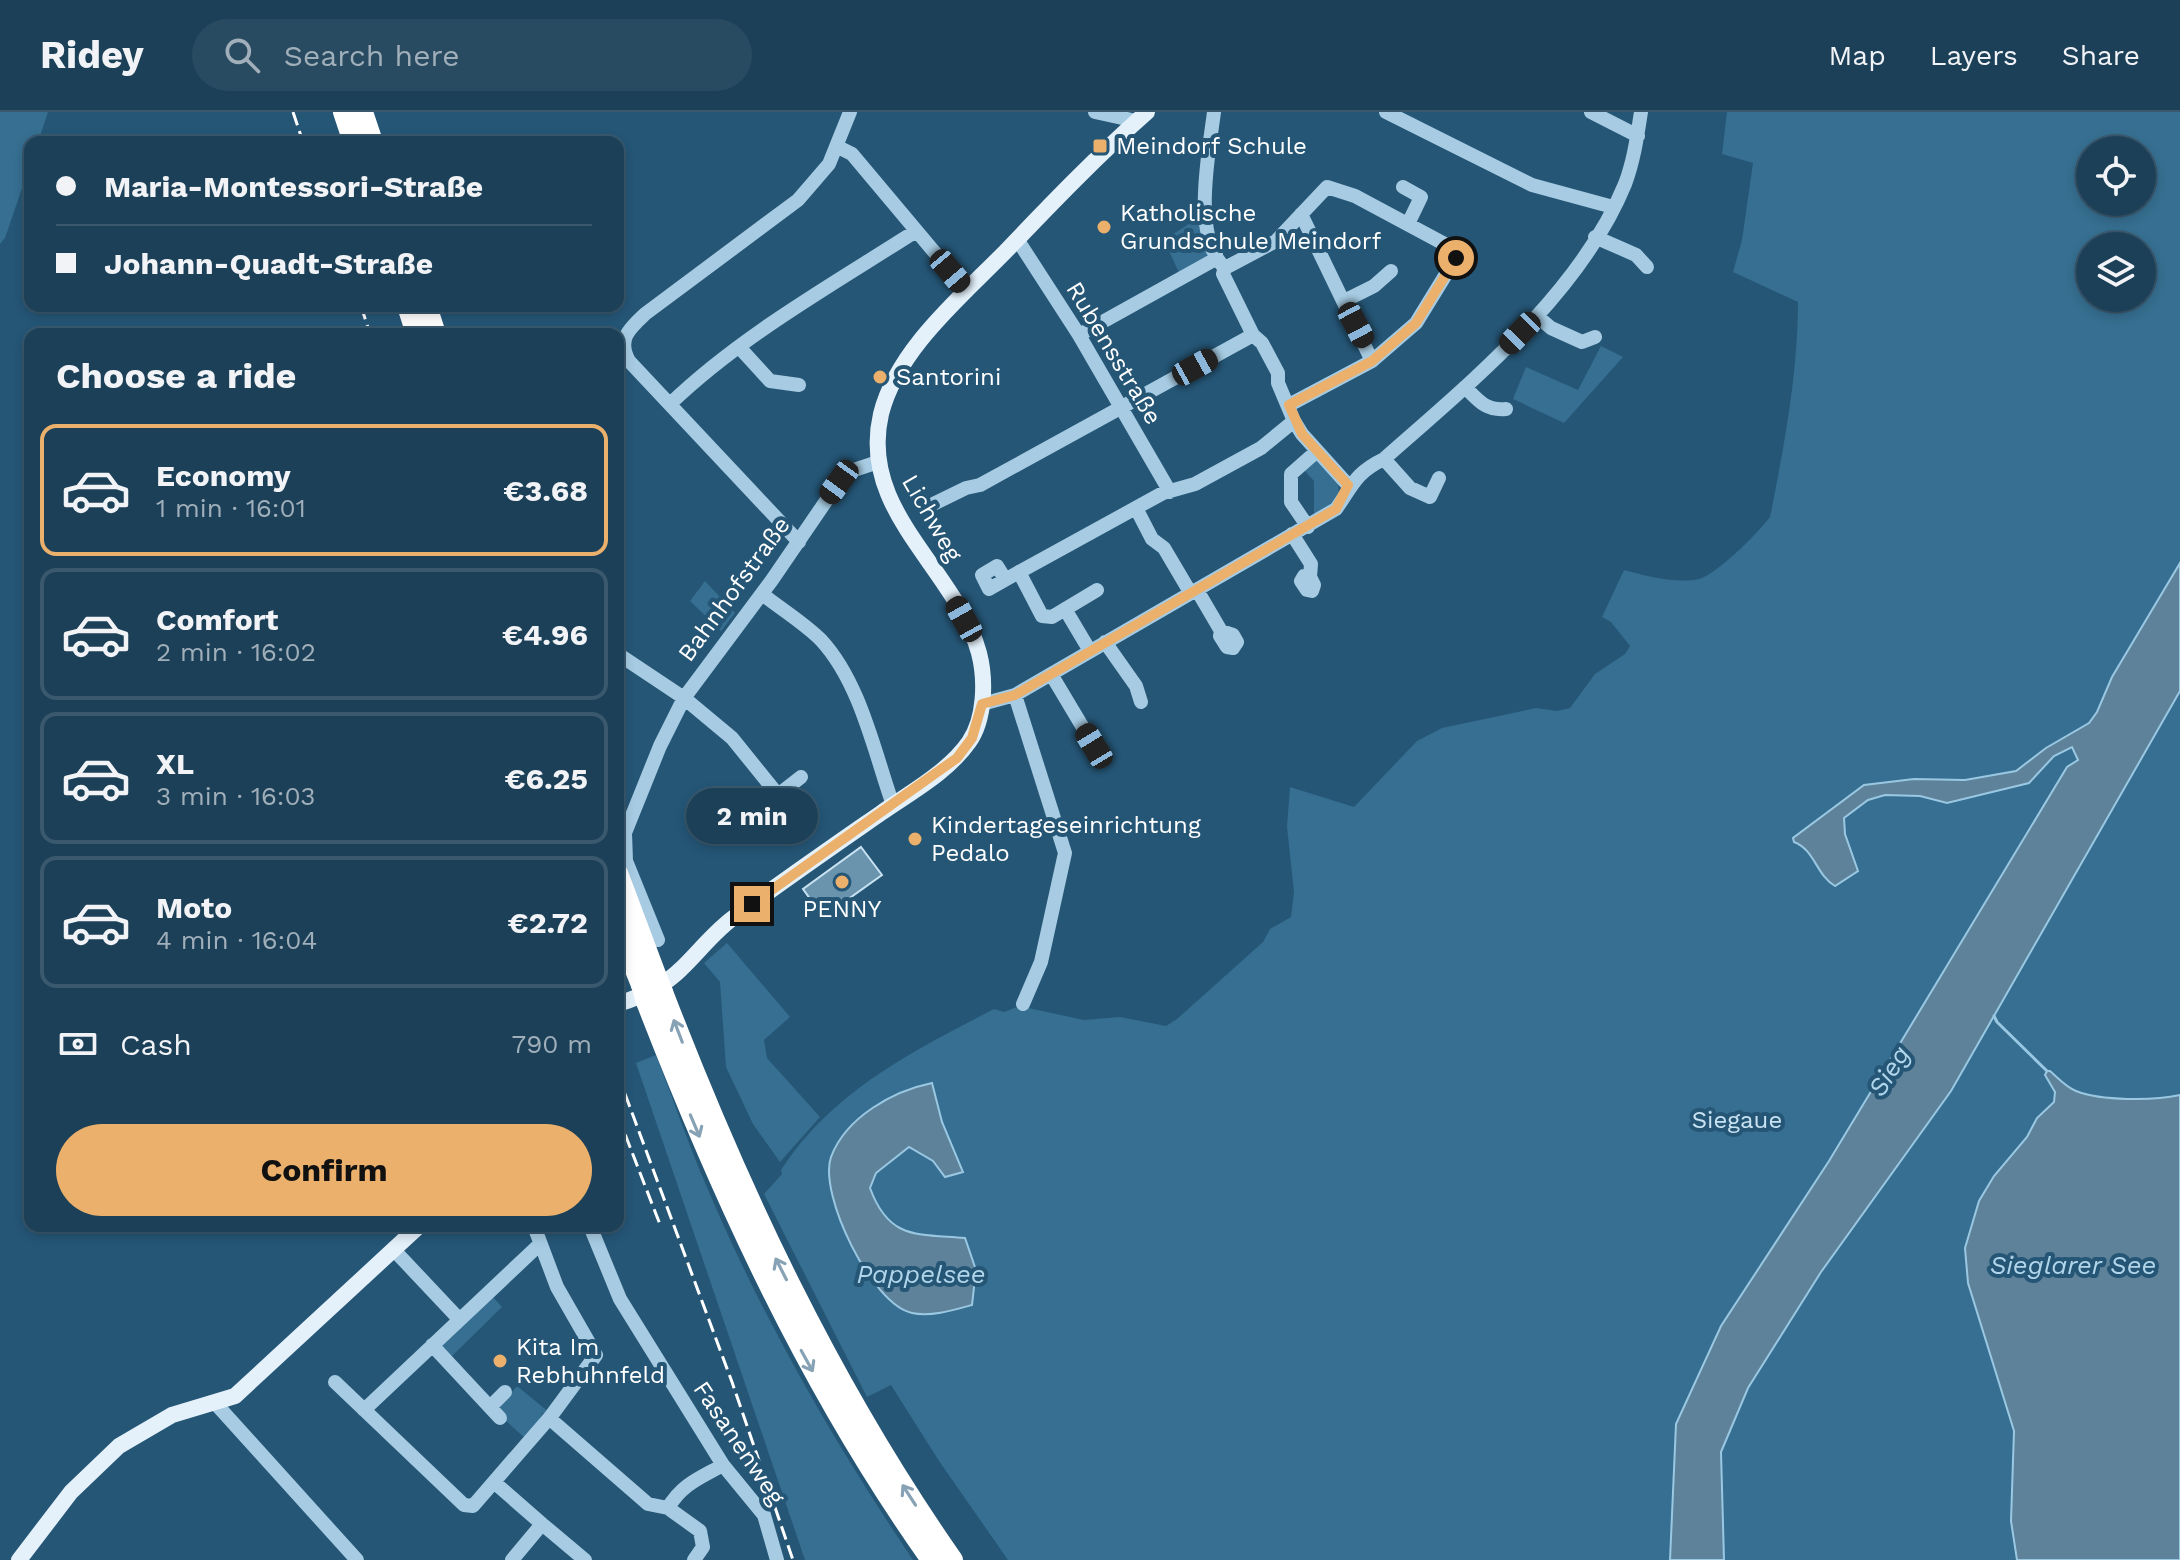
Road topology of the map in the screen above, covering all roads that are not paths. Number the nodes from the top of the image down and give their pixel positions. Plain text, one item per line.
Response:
1 (343, 112) edge
2 (363, 112) edge
3 (850, 112) edge
4 (1095, 112) edge
5 (1214, 112) edge
6 (1386, 112) edge
7 (1591, 112) edge
8 (1641, 112) edge
9 (1141, 117) edge
10 (351, 136) edge
11 (371, 136) edge
12 (1638, 136) junction
13 (838, 147) junction
14 (1403, 187) dead end
15 (1613, 207) junction
16 (1301, 214) junction
17 (1408, 224) junction
18 (916, 231) junction
19 (1595, 237) junction
20 (1017, 239) junction
21 (1216, 254) junction
22 (1647, 267) dead end
23 (1225, 268) junction
24 (1391, 271) dead end
25 (967, 291) junction
26 (1344, 301) junction
27 (1537, 316) junction
28 (1079, 335) junction
29 (1253, 335) junction
30 (1595, 337) dead end
31 (624, 338) edge
32 (739, 347) junction
33 (624, 352) edge
34 (1372, 361) junction
35 (799, 385) dead end
36 (1465, 387) junction
37 (670, 404) junction
38 (1289, 405) junction
39 (1122, 408) junction
40 (1506, 409) dead end
41 (1294, 421) junction
42 (1317, 451) junction
43 (1384, 459) junction
44 (878, 462) junction
45 (1439, 478) dead end
46 (1348, 485) junction
47 (1170, 492) junction
48 (1136, 508) junction
49 (923, 509) dead end
50 (1308, 527) junction
51 (1292, 534) junction
52 (799, 542) junction
53 (1019, 572) junction
54 (1310, 577) dead end
55 (1005, 579) dead end
56 (1097, 590) dead end
57 (1193, 591) junction
58 (762, 594) junction
59 (1065, 609) junction
60 (1221, 631) dead end
61 (1105, 642) junction
62 (1090, 651) junction
63 (624, 658) edge
64 (1051, 674) junction
65 (1015, 695) junction
66 (684, 698) junction
67 (1141, 702) dead end
68 (982, 704) junction
69 (1094, 746) dead end
70 (801, 777) dead end
71 (778, 795) junction
72 (893, 805) junction
73 (754, 815) dead end
74 (624, 893) edge
75 (624, 939) edge
76 (658, 940) dead end
77 (652, 989) junction
78 (624, 1002) edge
79 (1023, 1004) dead end
80 (413, 1232) edge
81 (536, 1232) edge
82 (592, 1232) edge
83 (540, 1244) junction
84 (394, 1250) junction
85 (459, 1319) junction
86 (432, 1345) junction
87 (335, 1382) dead end
88 (505, 1392) dead end
89 (216, 1404) junction
90 (364, 1410) junction
91 (549, 1418) junction
92 (723, 1465) junction
93 (495, 1483) junction
94 (668, 1508) junction
95 (542, 1524) junction
96 (19, 1560) edge
97 (357, 1560) edge
98 (512, 1560) edge
99 (585, 1560) edge
100 (694, 1560) edge
101 (777, 1560) edge
102 (931, 1560) edge
103 (953, 1560) edge

1 - 10 highway
2 - 11 highway
3 - 13 street
4 - 9 street
5 - 21 street
6 - 15 street
7 - 12 street
8 - 12 street
9 - 20 main road
12 - 15 street
13 - 18 street
13 - 31 street
14 - 17 street
15 - 19 street
16 - 17 street
16 - 23 street
16 - 26 street
17 - 34 street
18 - 25 street
18 - 32 street
19 - 22 street
19 - 27 street
20 - 25 main road
20 - 28 street, Rubensstraße
21 - 23 street
21 - 28 street
23 - 29 street
24 - 26 street
25 - 44 main road
26 - 34 street
27 - 30 street
27 - 36 street
28 - 39 street, Rubensstraße
29 - 38 street
29 - 39 street
32 - 35 street
32 - 37 street
33 - 37 street
34 - 38 street
36 - 40 street
36 - 43 street
37 - 52 street
38 - 41 street
39 - 47 street, Rubensstraße
39 - 49 street
41 - 42 street
41 - 47 street
42 - 46 street
42 - 50 street
43 - 45 street
43 - 46 street
44 - 52 street, Bahnhofstraße
44 - 68 main road, Lichweg
46 - 50 street
47 - 48 street
48 - 53 street
48 - 57 street
50 - 51 street
51 - 54 street
51 - 57 street
52 - 58 street, Bahnhofstraße
53 - 55 street
53 - 59 street
56 - 59 street
57 - 60 street
57 - 61 street
58 - 66 street, Bahnhofstraße
58 - 72 street
59 - 62 street
61 - 62 street
61 - 67 street
62 - 64 street
63 - 66 street
64 - 65 street
64 - 69 street
65 - 68 street
65 - 79 street
66 - 71 street, Bahnhofstraße
66 - 76 street, Bahnhofstraße
68 - 72 main road
70 - 71 street
71 - 73 street
72 - 78 main road
74 - 77 highway
75 - 77 highway
77 -> 102 highway
103 -> 77 highway
80 - 84 main road
81 - 83 street
82 - 92 street, Fasanenweg
83 - 85 street
83 - 91 street
84 - 85 street
84 - 89 main road
85 - 86 street
86 - 88 street
86 - 90 street
87 - 90 street
89 - 96 main road
89 - 97 street
90 - 93 street
91 - 93 street
91 - 94 street
92 - 94 street
92 - 101 street, Fasanenweg
93 - 95 street
94 - 100 street
95 - 98 street
95 - 99 street

